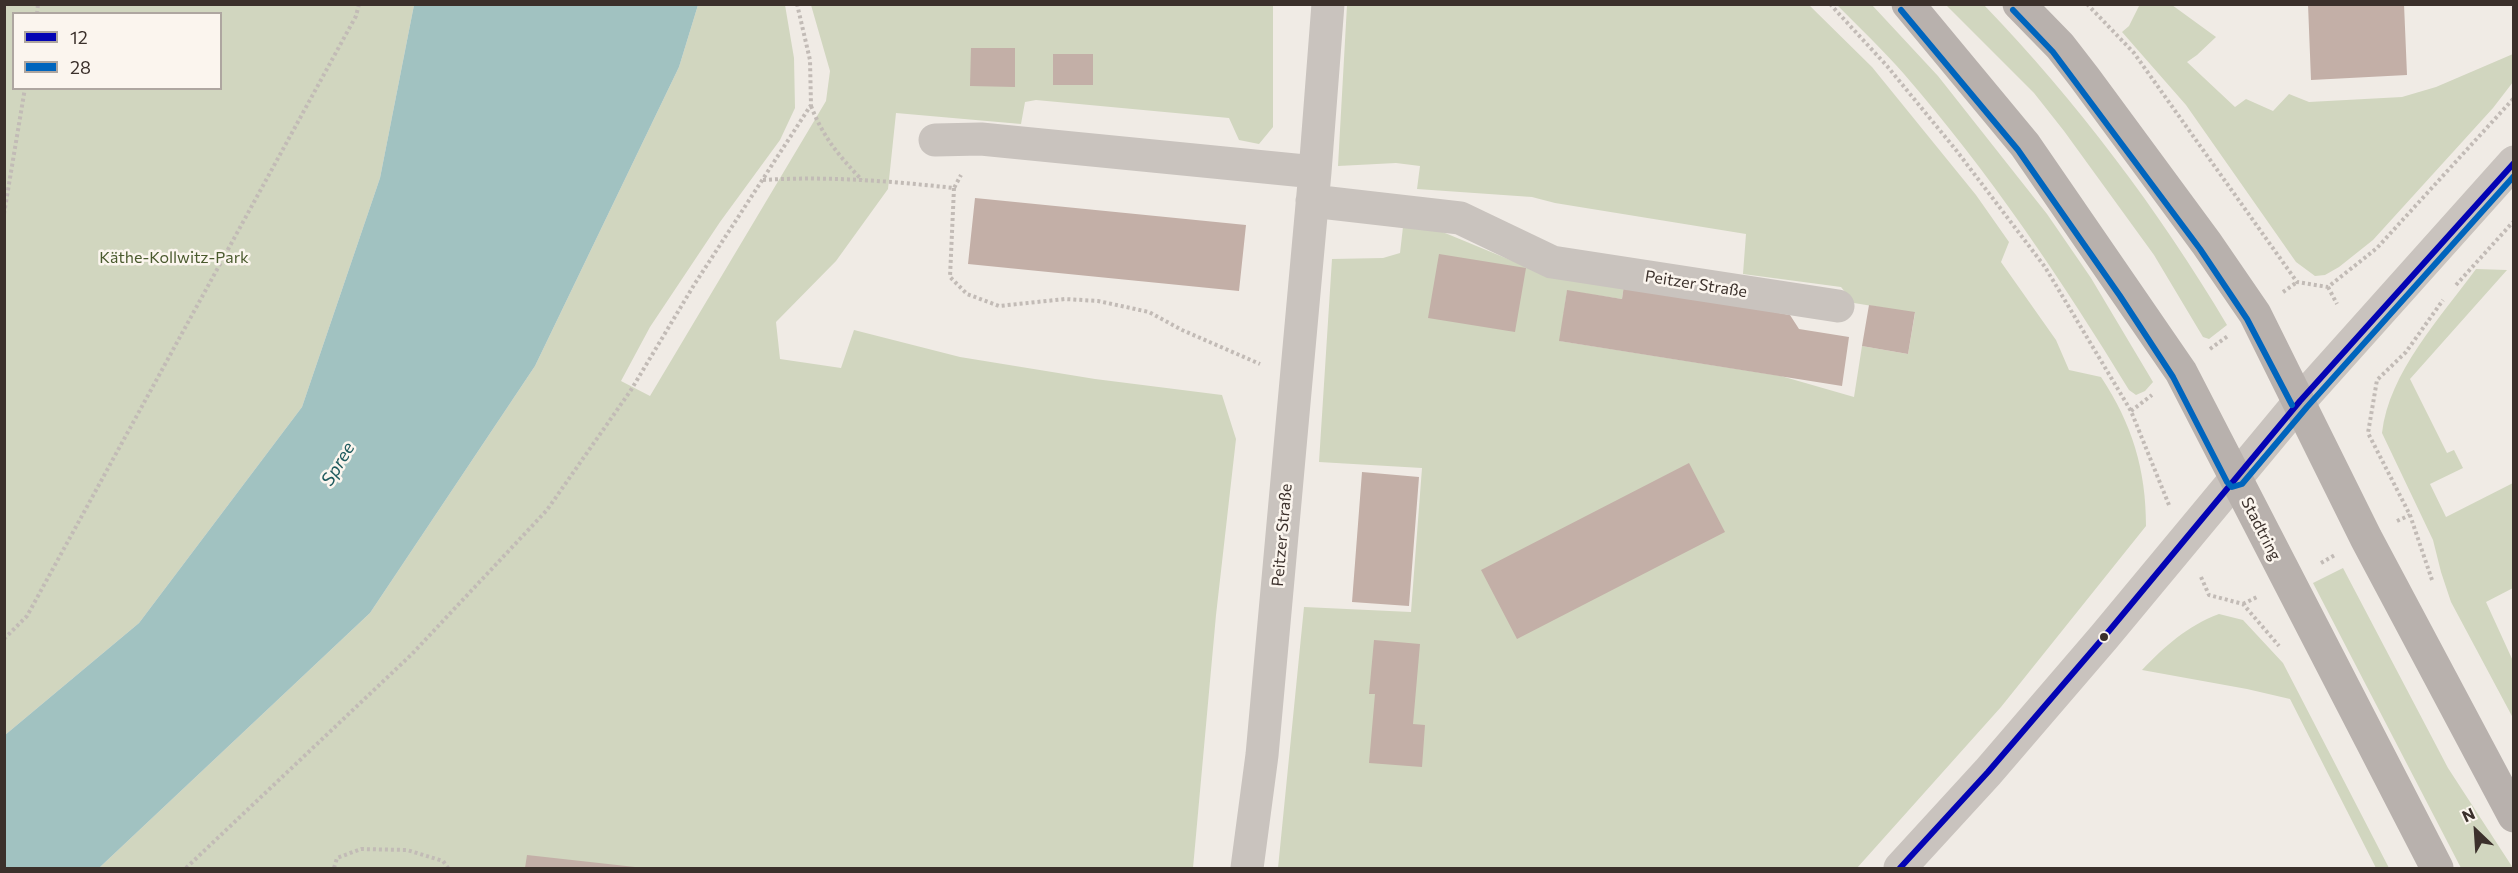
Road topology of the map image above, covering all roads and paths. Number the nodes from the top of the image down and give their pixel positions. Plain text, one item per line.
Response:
1 (359, 4) edge
2 (797, 4) edge
3 (1328, 4) edge
4 (1830, 4) edge
5 (1908, 4) edge
6 (2019, 4) edge
7 (2087, 4) edge
8 (25, 90) edge
9 (2514, 98) edge
10 (811, 105) junction
11 (981, 139) junction
12 (935, 140) dead end
13 (2514, 162) edge
14 (762, 180) junction
15 (862, 180) junction
16 (1314, 186) junction
17 (954, 188) junction
18 (4, 214) edge
19 (2514, 221) edge
20 (2297, 282) junction
21 (1838, 306) dead end
22 (2255, 314) junction
23 (1260, 364) dead end
24 (2181, 372) junction
25 (2300, 401) junction
26 (2131, 411) junction
27 (2235, 478) junction
28 (2168, 500) dead end
29 (2410, 514) dead end
30 (2343, 551) dead end
31 (2315, 566) dead end
32 (2209, 595) dead end
33 (2243, 604) dead end
34 (4, 639) edge
35 (2514, 816) edge
36 (186, 868) edge
37 (334, 868) edge
38 (448, 868) edge
39 (1247, 868) edge
40 (1900, 868) edge
41 (2437, 868) edge

1 - 34 path
2 - 10 path
3 - 16 street, Peitzer Straße
4 - 26 path
5 - 24 main road, Stadtring
6 - 22 main road
7 - 20 path
8 - 18 path
9 - 20 path
10 - 14 path
10 - 15 path
11 - 12 street, Peitzer Straße
11 - 16 street, Peitzer Straße
11 - 17 path
13 - 25 street
14 - 15 path
14 - 36 path
15 - 17 path
16 - 21 street, Peitzer Straße
16 - 39 street, Peitzer Straße
17 - 23 path
19 - 29 path
20 - 22 path
22 - 24 path
22 - 25 main road
24 - 26 path
24 - 27 main road, Stadtring
25 - 27 street
25 - 35 main road
26 - 28 path
27 - 40 street
27 - 41 main road, Stadtring
30 - 31 path
32 - 33 path
37 - 38 path

